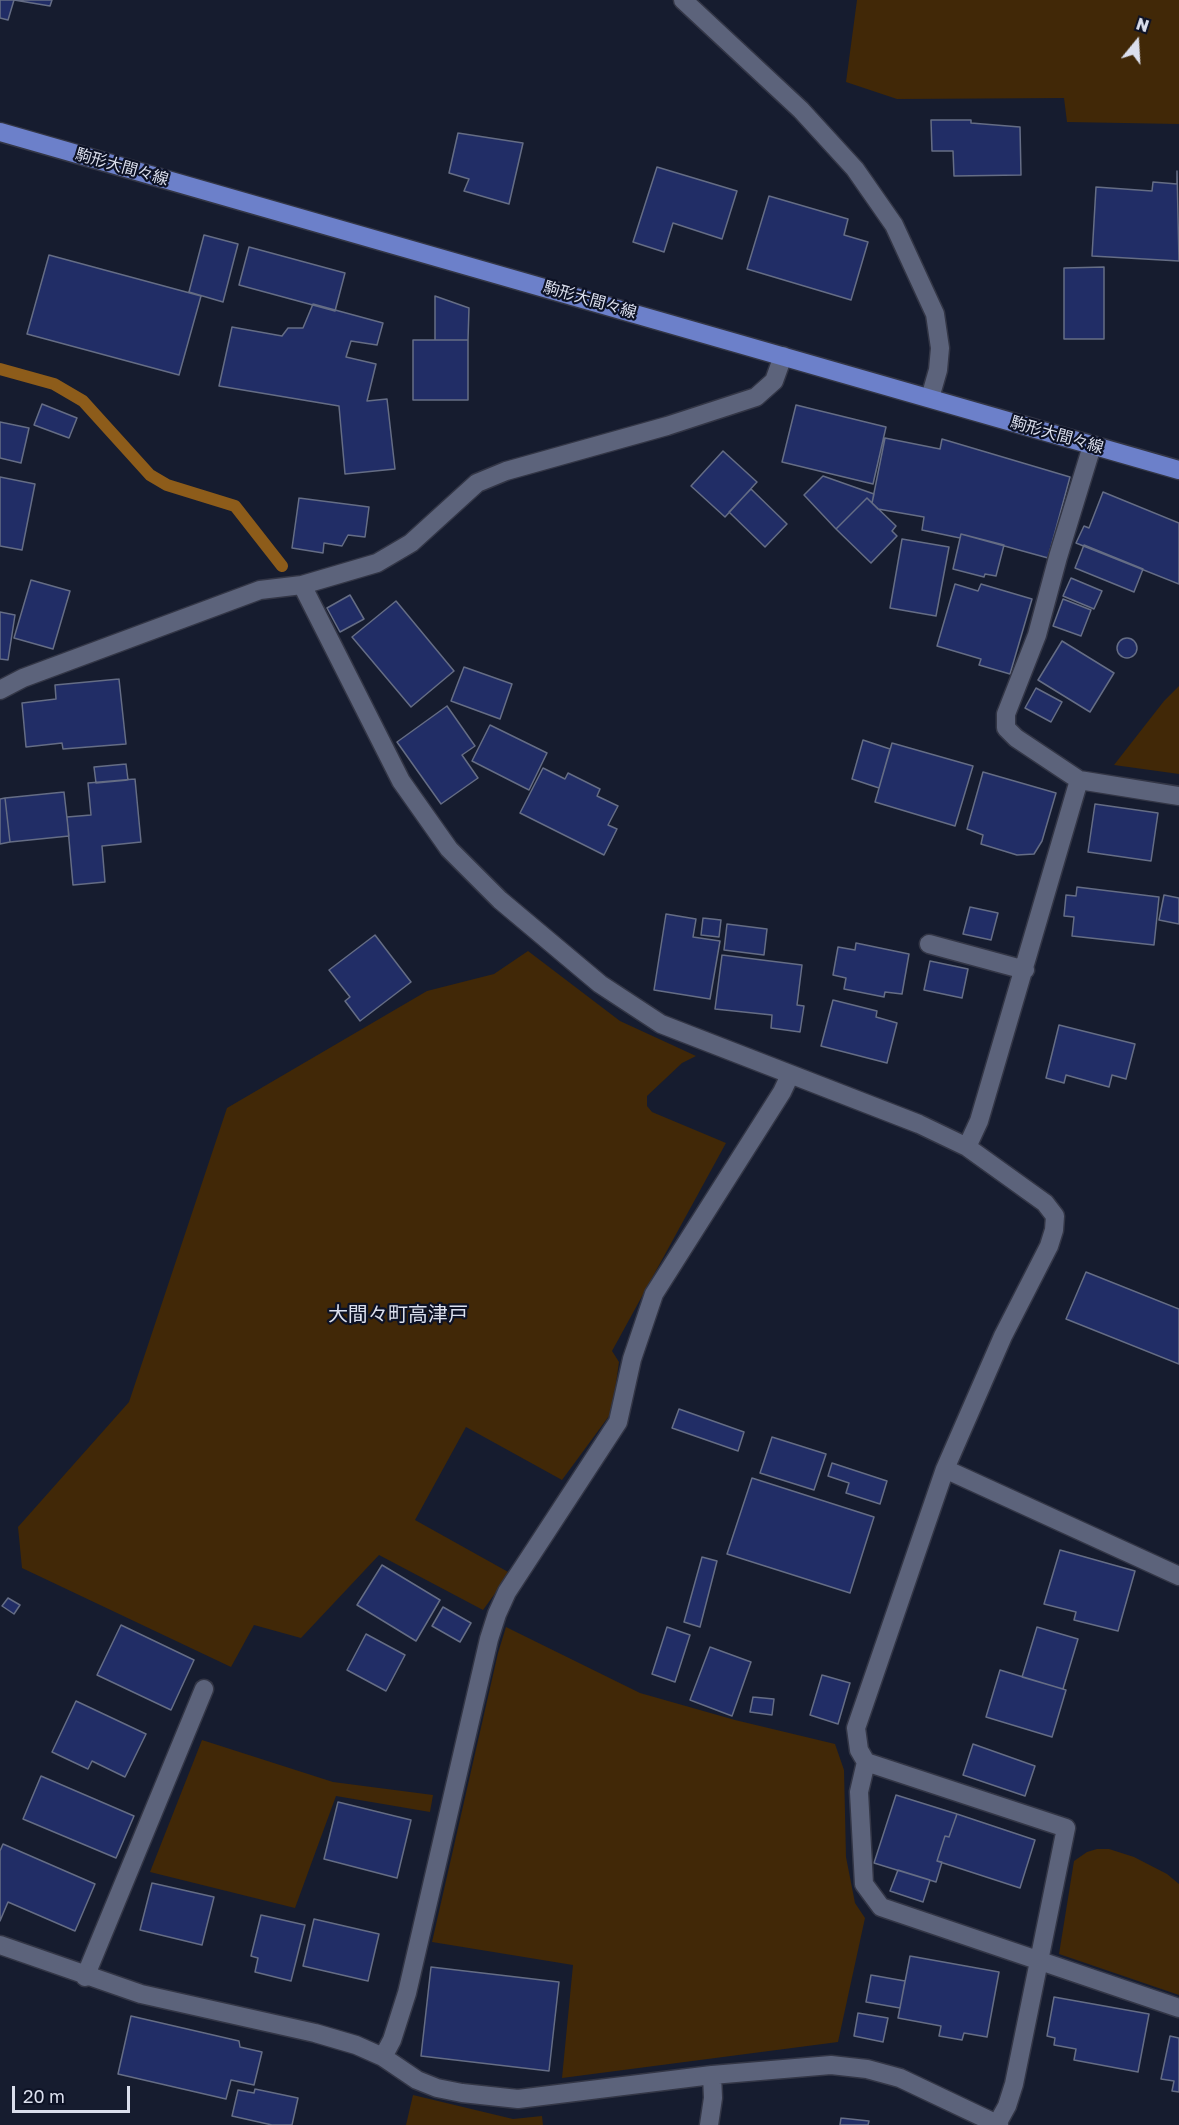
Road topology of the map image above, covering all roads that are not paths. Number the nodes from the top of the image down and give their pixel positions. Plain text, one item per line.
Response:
1 (683, 0) edge
2 (0, 132) edge
3 (783, 356) junction
4 (930, 398) junction
5 (1092, 446) junction
6 (1179, 470) edge
7 (302, 585) junction
8 (0, 690) edge
9 (1079, 780) junction
10 (1179, 796) edge
11 (929, 944) dead end
12 (1025, 970) junction
13 (790, 1075) junction
14 (967, 1147) junction
15 (945, 1469) junction
16 (1179, 1576) edge
17 (204, 1689) dead end
18 (867, 1762) junction
19 (0, 1945) edge
20 (1041, 1960) junction
21 (85, 1977) junction
22 (1179, 2008) edge
23 (383, 2057) junction
24 (712, 2075) junction
25 (709, 2125) edge
26 (998, 2125) edge

1 - 4 street
2 - 3 main road, 駒形大間々線
3 - 4 main road, 駒形大間々線
3 - 7 street
4 - 5 main road, 駒形大間々線
5 - 6 main road, 駒形大間々線
5 - 9 street
7 - 8 street
7 - 13 street
9 - 10 street
9 - 12 street
11 - 12 street
12 - 14 street
13 - 14 street
13 - 23 street
14 - 15 street
15 - 16 street
15 - 18 street
17 - 21 street
18 - 20 street
18 - 20 street
19 - 21 street
20 - 22 street
20 - 26 street
21 - 23 street
23 - 24 street
24 - 25 street
24 - 26 street

